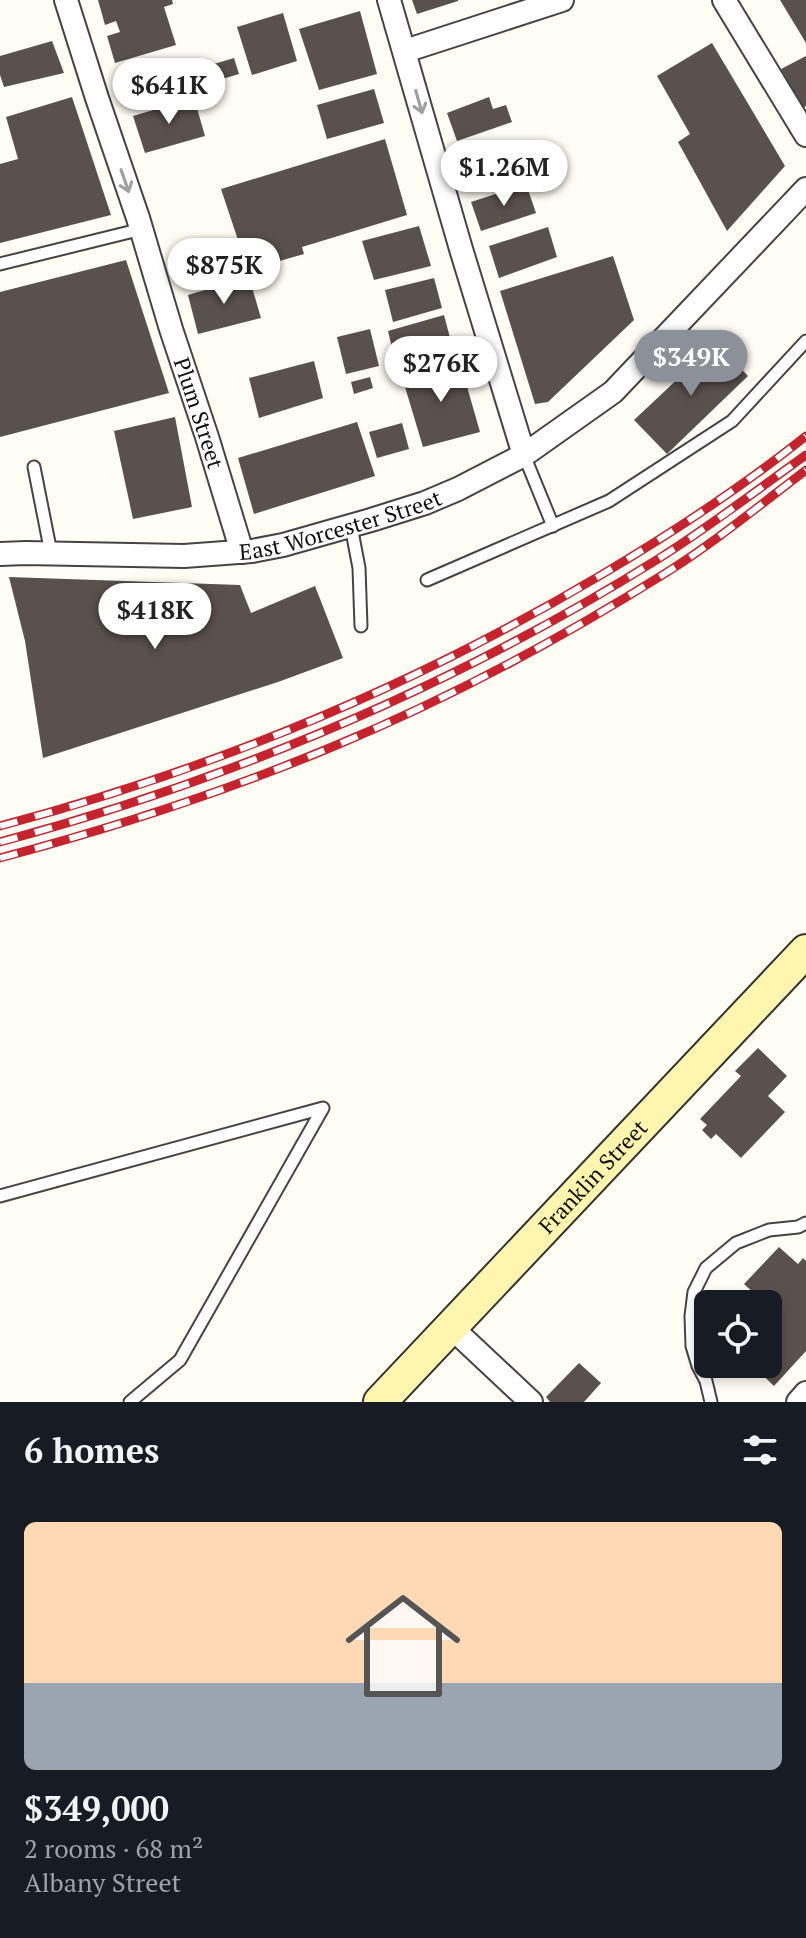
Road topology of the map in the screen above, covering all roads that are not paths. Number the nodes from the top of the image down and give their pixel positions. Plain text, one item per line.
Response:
1 (66, 0) edge
2 (389, 0) edge
3 (562, 0) edge
4 (724, 0) edge
5 (405, 51) junction
6 (806, 135) edge
7 (806, 189) edge
8 (140, 223) junction
9 (0, 264) edge
10 (806, 341) edge
11 (524, 455) junction
12 (34, 467) dead end
13 (351, 526) junction
14 (553, 526) junction
15 (242, 552) junction
16 (51, 553) junction
17 (0, 554) edge
18 (427, 580) dead end
19 (361, 626) dead end
20 (806, 951) edge
21 (0, 1196) edge
22 (806, 1223) edge
23 (451, 1327) junction
24 (806, 1393) edge
25 (130, 1402) edge
26 (380, 1402) edge
27 (531, 1402) edge
28 (711, 1402) edge
29 (798, 1402) edge

1 -> 8 street, Plum Street
2 - 5 street
3 - 5 street
4 - 6 street
5 -> 11 street
7 - 11 street, East Worcester Street
8 - 9 lane
8 - 15 street, Plum Street
10 - 14 lane
11 - 13 street, East Worcester Street
11 - 14 lane
12 - 16 lane
13 - 15 street, East Worcester Street
13 - 19 lane
14 - 18 lane
15 - 16 street, East Worcester Street
16 - 17 street, East Worcester Street
20 - 23 main road, Franklin Street
21 - 25 lane
22 - 28 lane
23 - 26 main road, Franklin Street
23 - 27 street
24 - 29 street

